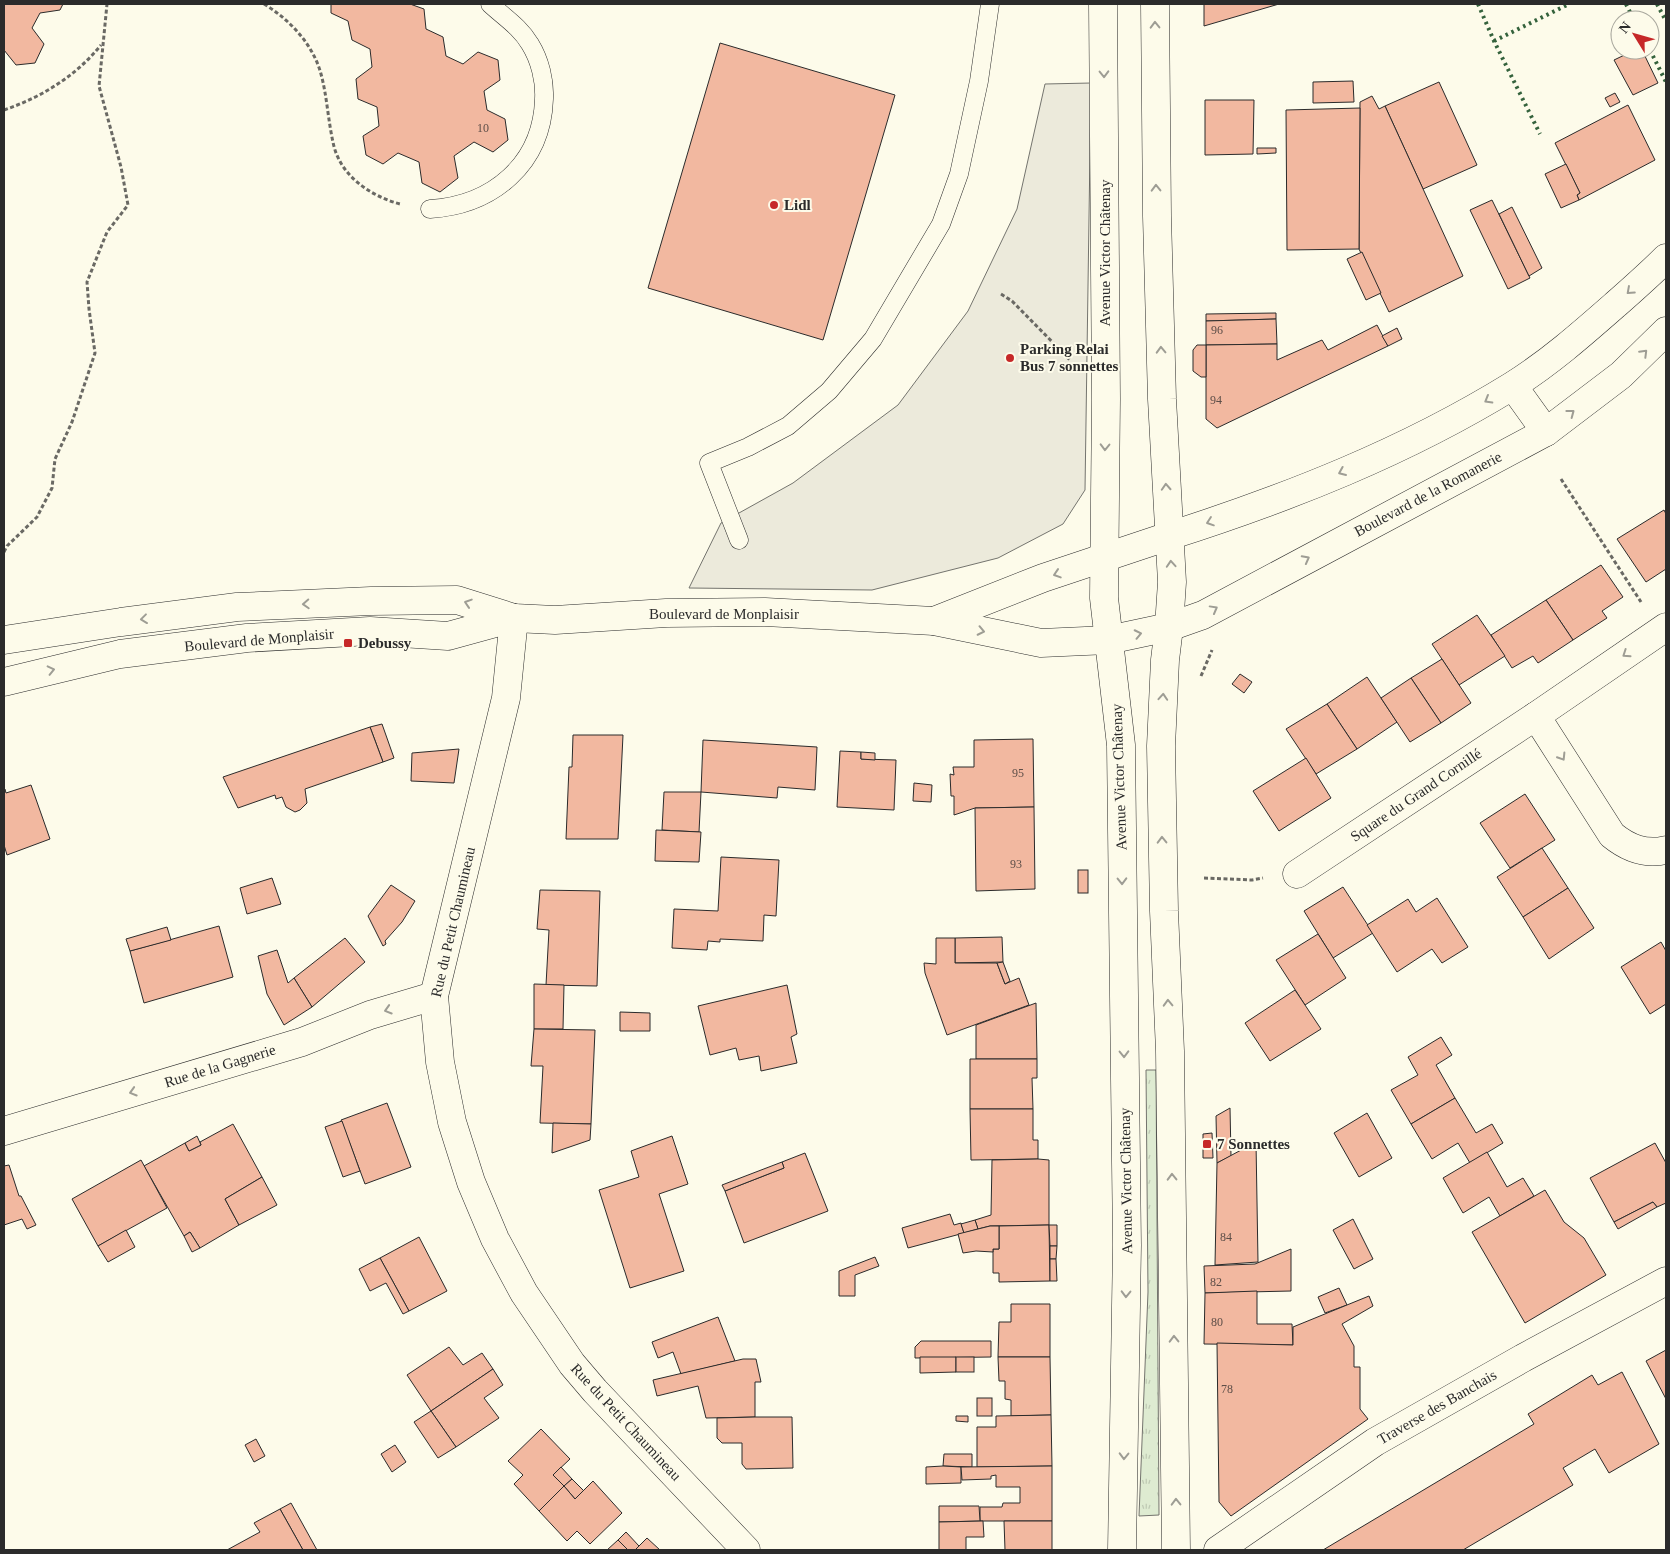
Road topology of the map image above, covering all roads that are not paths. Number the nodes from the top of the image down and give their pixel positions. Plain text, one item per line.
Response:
1 (490, 4) edge
2 (990, 4) edge
3 (1103, 4) edge
4 (1155, 4) edge
5 (430, 209) road end
6 (1666, 258) edge
7 (1666, 331) edge
8 (1513, 386) junction
9 (1546, 432) junction
10 (1169, 536) junction
11 (739, 540) dead end
12 (1104, 559) junction
13 (514, 618) junction
14 (934, 621) junction
15 (1666, 626) edge
16 (1169, 627) junction
17 (4, 640) edge
18 (1108, 640) junction
19 (4, 682) edge
20 (1536, 716) junction
21 (1666, 850) edge
22 (1297, 874) road end
23 (434, 996) junction
24 (4, 1131) edge
25 (1666, 1281) edge
26 (746, 1550) edge
27 (1122, 1550) edge
28 (1176, 1550) edge
29 (1218, 1550) edge

1 - 5 lane
2 - 11 lane
3 -> 12 main road, Avenue Victor Châtenay
10 -> 4 main road
6 -> 8 main road
9 -> 7 main road, Boulevard de la Romanerie
8 - 9 main road
8 -> 10 main road
16 -> 9 main road, Boulevard de la Romanerie
10 - 12 main road, Boulevard de Monplaisir
16 -> 10 main road
12 -> 14 main road, Boulevard de Monplaisir
12 - 18 main road, Avenue Victor Châtenay
13 - 14 main road, Boulevard de Monplaisir
13 -> 17 main road, Boulevard de Monplaisir
19 -> 13 main road, Boulevard de Monplaisir
13 - 23 main road, Rue du Petit Chaumineau
14 -> 18 main road, Boulevard de Monplaisir
15 -> 20 main road, Square du Grand Cornillé
18 -> 16 main road, Boulevard de la Romanerie
28 -> 16 main road
18 -> 27 main road, Avenue Victor Châtenay
20 -> 21 main road
20 - 22 main road, Square du Grand Cornillé
23 -> 24 main road, Rue de la Gagnerie
23 - 26 main road, Rue du Petit Chaumineau
25 - 29 main road, Traverse des Banchais

